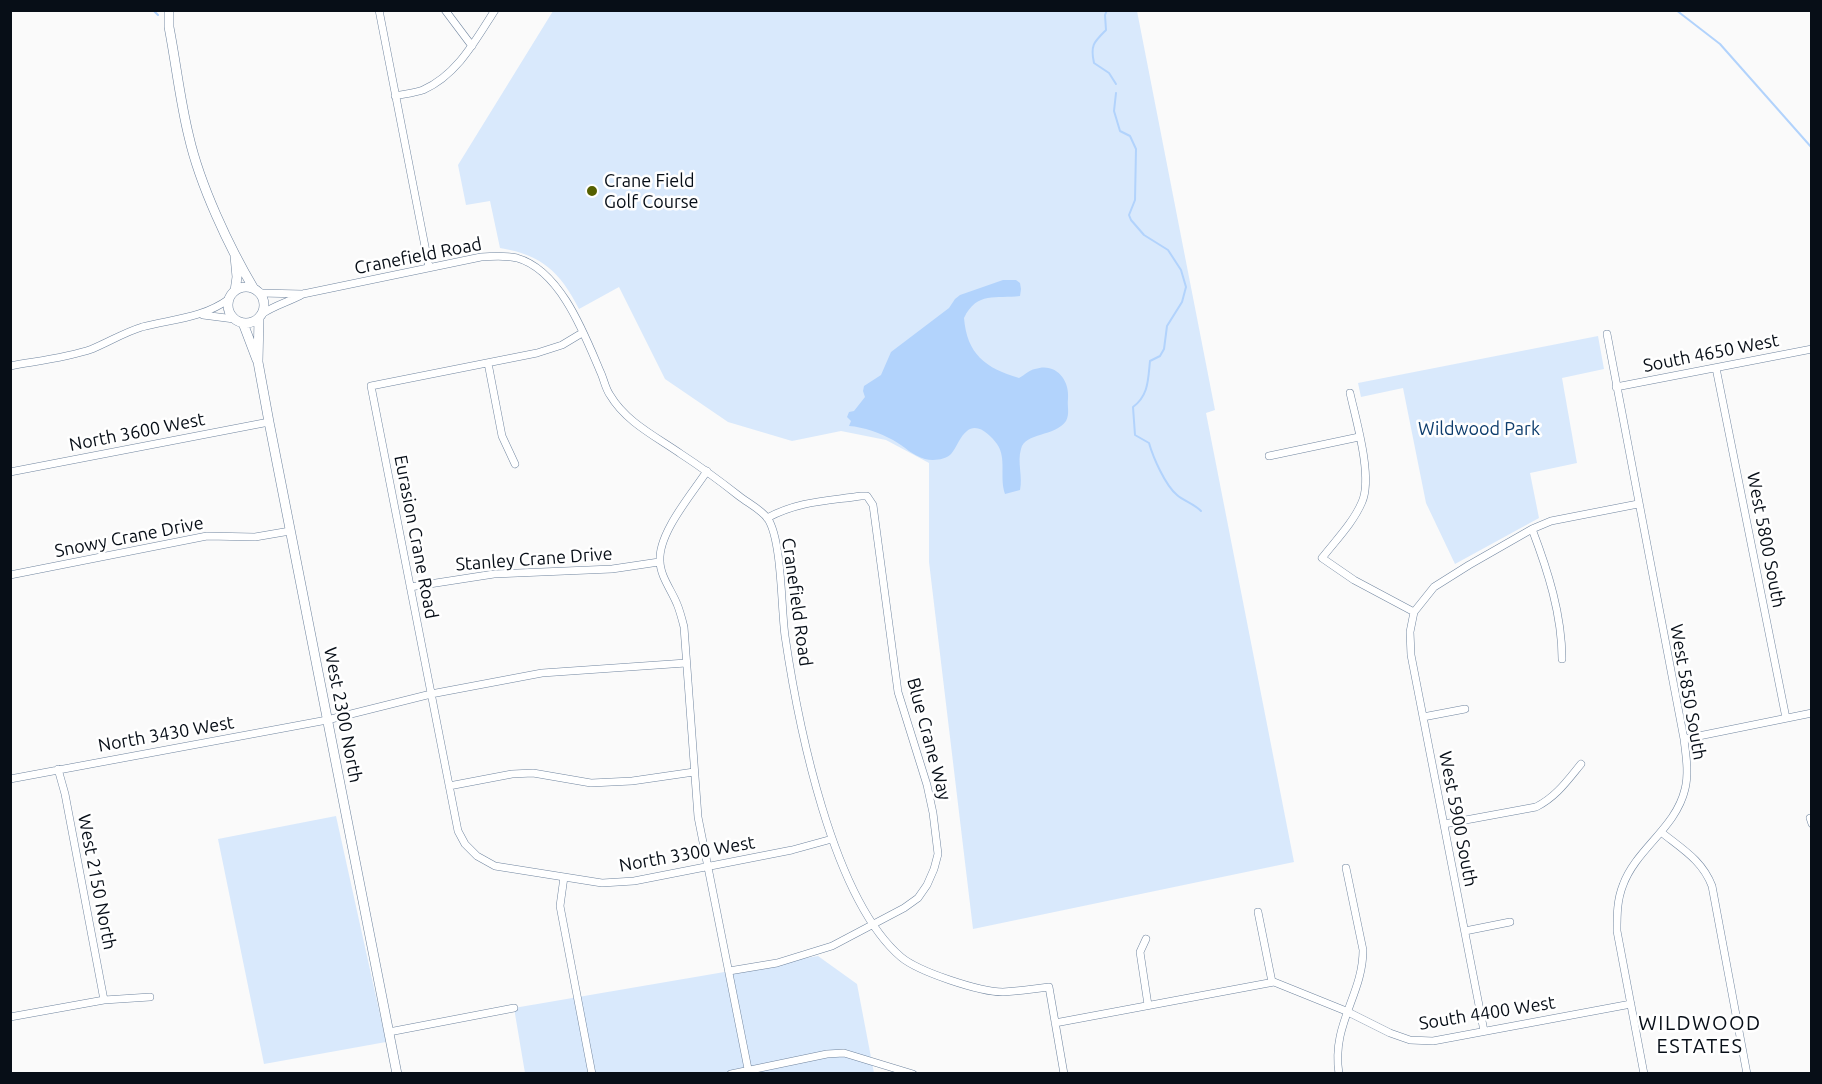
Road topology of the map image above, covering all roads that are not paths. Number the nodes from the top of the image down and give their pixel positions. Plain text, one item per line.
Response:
1 (170, 10) edge
2 (379, 10) edge
3 (445, 10) edge
4 (495, 10) edge
5 (472, 46) junction
6 (395, 96) junction
7 (235, 256) junction
8 (429, 267) junction
9 (257, 291) junction
10 (303, 294) junction
11 (232, 295) junction
12 (201, 315) junction
13 (260, 316) junction
14 (238, 321) junction
15 (582, 333) junction
16 (1607, 334) dead end
17 (1812, 349) edge
18 (258, 362) junction
19 (488, 363) junction
20 (10, 366) edge
21 (1716, 368) junction
22 (1616, 387) junction
23 (1350, 393) dead end
24 (269, 422) junction
25 (1359, 437) junction
26 (1269, 456) dead end
27 (514, 464) dead end
28 (707, 471) junction
29 (10, 472) edge
30 (1638, 504) junction
31 (767, 518) junction
32 (1532, 529) junction
33 (290, 531) junction
34 (659, 562) junction
35 (10, 576) edge
36 (410, 587) junction
37 (1413, 612) junction
38 (1562, 659) dead end
39 (686, 663) junction
40 (431, 694) junction
41 (1465, 709) dead end
42 (1812, 713) edge
43 (1423, 717) junction
44 (1786, 718) junction
45 (327, 720) junction
46 (1684, 739) junction
47 (1581, 764) dead end
48 (58, 769) junction
49 (694, 772) junction
50 (10, 779) edge
51 (449, 786) junction
52 (1444, 824) junction
53 (1661, 832) junction
54 (832, 839) junction
55 (477, 856) joint
56 (708, 867) junction
57 (1346, 868) dead end
58 (564, 877) junction
59 (1258, 912) dead end
60 (1510, 922) dead end
61 (872, 924) junction
62 (1465, 931) junction
63 (1146, 939) dead end
64 (729, 971) junction
65 (1272, 982) junction
66 (150, 997) dead end
67 (104, 1000) junction
68 (1631, 1004) junction
69 (1148, 1005) junction
70 (514, 1008) dead end
71 (1346, 1011) junction
72 (10, 1017) edge
73 (1054, 1023) junction
74 (1484, 1031) junction
75 (389, 1032) junction
76 (748, 1072) edge
77 (397, 1074) edge
78 (592, 1074) edge
79 (731, 1074) edge
80 (913, 1074) edge
81 (1064, 1074) edge
82 (1338, 1074) edge
83 (1644, 1074) edge
84 (1747, 1074) edge

1 - 7 street
2 - 6 street
3 - 5 street
4 - 5 street
5 - 6 street
6 - 8 street
7 - 9 street
7 - 11 street
8 - 10 street, Cranefield Road
8 - 15 street, Cranefield Road
9 - 10 street, Cranefield Road
9 - 11 street
9 - 13 street
10 - 13 street, Cranefield Road
11 - 12 street
11 - 14 street
12 - 14 street
12 - 20 street
13 - 14 street
13 - 18 street
14 - 18 street
15 - 19 street
15 - 28 street, Cranefield Road
16 - 22 street, West 5850 South
17 - 21 street, South 4650 West
18 - 24 street, West 2300 North
19 - 27 street
19 - 36 street, Eurasion Crane Road
21 - 22 street, South 4650 West
21 - 44 street, West 5800 South
22 - 30 street, West 5850 South
23 - 25 street
24 - 29 street, North 3600 West
24 - 33 street, West 2300 North
25 - 26 street
25 - 37 street
28 - 31 street, Cranefield Road
28 - 34 street
30 - 32 street
30 - 46 street, West 5850 South
31 - 54 street, Cranefield Road
31 - 61 street, Blue Crane Way
32 - 37 street
32 - 38 street
33 - 35 street, Snowy Crane Drive
33 - 45 street, West 2300 North
34 - 36 street, Stanley Crane Drive
34 - 39 street
36 - 40 street, Eurasion Crane Road
37 - 43 street, West 5900 South
39 - 40 street, North 3430 West
39 - 49 street
40 - 45 street, North 3430 West
40 - 51 street, Eurasion Crane Road
41 - 43 street
42 - 44 street
43 - 52 street, West 5900 South
44 - 46 street
45 - 48 street, North 3430 West
45 - 75 street, West 2300 North
46 - 53 street, West 5850 South
47 - 52 street
48 - 50 street, North 3430 West
48 - 67 street, West 2150 North
49 - 51 street
49 - 56 street
51 - 55 street, Eurasion Crane Road
52 - 62 street, West 5900 South
53 - 68 street, West 5850 South
53 - 84 street
54 - 56 street, North 3300 West
54 - 61 street, Cranefield Road
55 - 58 street, North 3300 West
56 - 58 street, North 3300 West
56 - 64 street
57 - 71 street
58 - 78 street
59 - 65 street
60 - 62 street
61 - 64 street, Blue Crane Way
61 - 73 street, Cranefield Road
62 - 74 street, West 5900 South
63 - 69 street
64 - 76 street
65 - 69 street
65 - 71 street, South 4400 West
66 - 67 street
67 - 72 street
68 - 74 street, South 4400 West
68 - 83 street, West 5850 South
69 - 73 street
70 - 75 street
71 - 74 street, South 4400 West
71 - 82 street
73 - 81 street
75 - 77 street, West 2300 North
76 - 79 street
76 - 80 street

